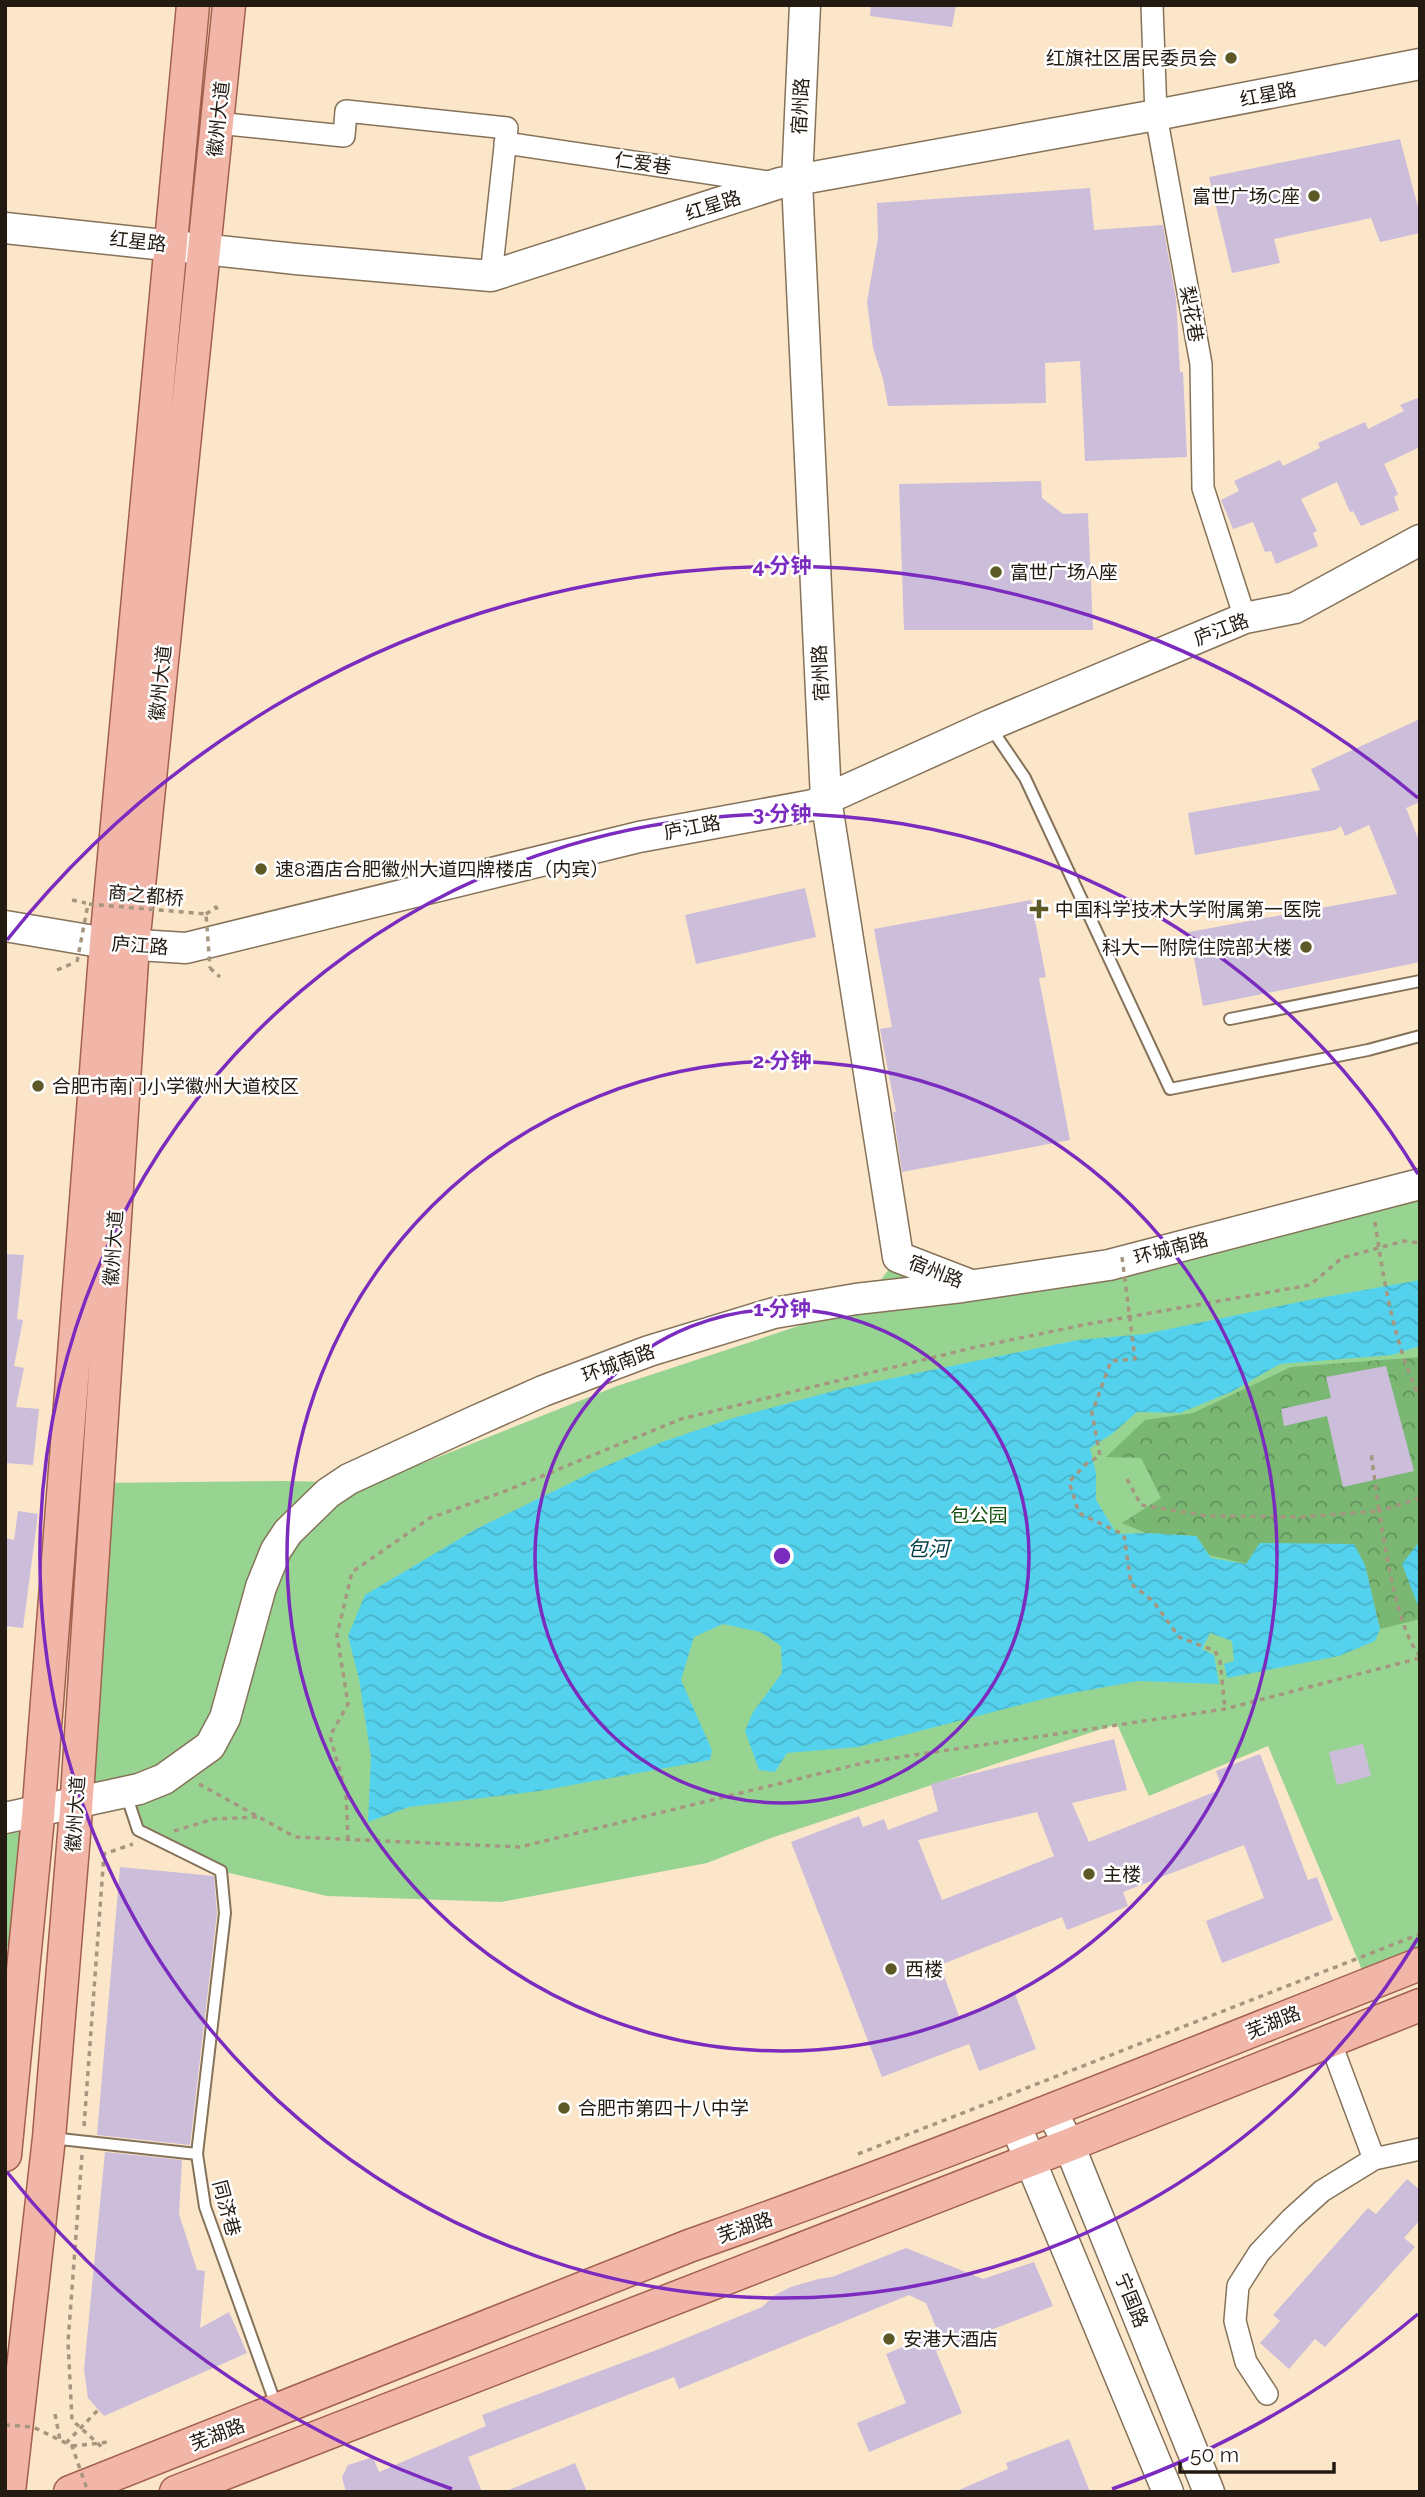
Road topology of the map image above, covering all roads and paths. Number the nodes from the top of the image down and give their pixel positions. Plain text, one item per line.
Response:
1 (193, 5) edge
2 (229, 5) edge
3 (791, 5) edge
4 (805, 5) edge
5 (1152, 5) edge
6 (1420, 64) edge
7 (1156, 116) junction
8 (217, 123) junction
9 (505, 143) junction
10 (789, 182) junction
11 (5, 228) edge
12 (171, 244) junction
13 (204, 247) junction
14 (491, 276) junction
15 (1420, 540) edge
16 (1245, 618) junction
17 (990, 725) junction
18 (820, 802) junction
19 (72, 900) dead end
20 (88, 904) junction
21 (216, 908) dead end
22 (206, 914) junction
23 (5, 926) edge
24 (119, 944) junction
25 (57, 970) dead end
26 (220, 977) dead end
27 (1420, 981) edge
28 (1230, 1019) dead end
29 (1420, 1036) edge
30 (1420, 1184) edge
31 (1374, 1214) dead end
32 (1420, 1243) edge
33 (1379, 1248) junction
34 (1122, 1257) dead end
35 (971, 1286) junction
36 (871, 1297) junction
37 (1420, 1399) edge
38 (1371, 1453) dead end
39 (1127, 1479) dead end
40 (1420, 1498) edge
41 (1379, 1511) junction
42 (1420, 1657) edge
43 (1225, 1709) junction
44 (176, 1771) junction
45 (127, 1797) dead end
46 (76, 1803) junction
47 (38, 1811) junction
48 (257, 1817) junction
49 (5, 1818) edge
50 (154, 1838) junction
51 (348, 1840) junction
52 (1420, 1934) edge
53 (1420, 1964) edge
54 (1420, 2005) edge
55 (1329, 2042) junction
56 (1051, 2110) junction
57 (1015, 2124) junction
58 (49, 2138) junction
59 (83, 2142) junction
60 (1069, 2145) junction
61 (1420, 2149) edge
62 (197, 2154) junction
63 (5, 2155) edge
64 (847, 2159) dead end
65 (1374, 2159) junction
66 (1030, 2160) junction
67 (1268, 2395) dead end
68 (98, 2410) dead end
69 (278, 2411) junction
70 (55, 2414) dead end
71 (5, 2425) edge
72 (80, 2428) junction
73 (60, 2440) junction
74 (110, 2442) dead end
75 (66, 2443) junction
76 (97, 2443) junction
77 (118, 2445) dead end
78 (72, 2446) junction
79 (9, 2492) edge
80 (70, 2492) edge
81 (88, 2492) edge
82 (176, 2492) edge
83 (1168, 2492) edge
84 (1209, 2492) edge

1 - 12 main road, 徽州大道
2 - 8 main road, 徽州大道
3 - 10 street, 宿州路
4 - 10 street, 宿州路
5 - 7 street, 梨花巷
6 - 7 street, 红星路
7 - 10 street, 红星路
7 - 16 street, 梨花巷
8 - 9 street
8 - 13 main road, 徽州大道
9 - 10 street, 仁爱巷
9 - 14 street
10 - 14 street, 红星路
10 - 18 street, 宿州路
11 - 12 street, 红星路
12 - 13 street, 红星路
12 - 24 main road, 徽州大道
13 - 14 street, 红星路
13 - 24 main road, 徽州大道
15 - 16 street, 庐江路
16 - 17 street, 庐江路
17 - 18 street, 庐江路
17 - 29 lane
18 - 24 street, 庐江路
18 - 35 street, 宿州路
18 - 36 street, 宿州路
19 - 20 path
20 - 22 path, 商之都桥, bridge
20 - 25 path, 商之都桥, bridge
21 - 22 path
22 - 26 path, 商之都桥, bridge
23 - 24 street, 庐江路
24 - 46 main road, 徽州大道
24 - 47 main road, 徽州大道
27 - 28 lane
30 - 35 street, 环城南路
31 - 33 path
32 - 33 path
33 - 37 path
33 - 51 path
34 - 43 path, bridge
35 - 36 street, 环城南路
36 - 44 street, 环城南路
38 - 41 path
39 - 41 path
40 - 41 path
41 - 42 path
42 - 43 path
43 - 51 path
44 - 46 street, 环城南路
44 - 48 path
45 - 50 lane
46 - 47 street, 环城南路
46 - 58 main road, 徽州大道
47 - 49 street, 环城南路
47 - 63 main road, 徽州大道
48 - 50 path
48 - 51 path
50 - 59 path
50 - 62 lane, 同济巷
52 - 64 path
53 - 56 main road, 芜湖路
54 - 55 main road, 芜湖路
55 - 60 main road, 芜湖路
55 - 65 street
56 - 57 main road, 芜湖路
56 - 60 street, 宁国路
57 - 66 street, 宁国路
57 - 69 main road, 芜湖路
58 - 59 lane
58 - 79 main road, 徽州大道
59 - 62 lane
59 - 72 path
60 - 66 main road, 芜湖路
60 - 84 street, 宁国路
61 - 65 street
62 - 69 lane, 同济巷
65 - 67 street
66 - 82 main road, 芜湖路
66 - 83 street, 宁国路
68 - 72 path
69 - 80 main road, 芜湖路
70 - 73 path
71 - 73 path, bridge
72 - 75 path
72 - 76 path
73 - 75 path, bridge
74 - 76 path
75 - 78 path, bridge
76 - 77 path
76 - 78 path
78 - 81 path, bridge

